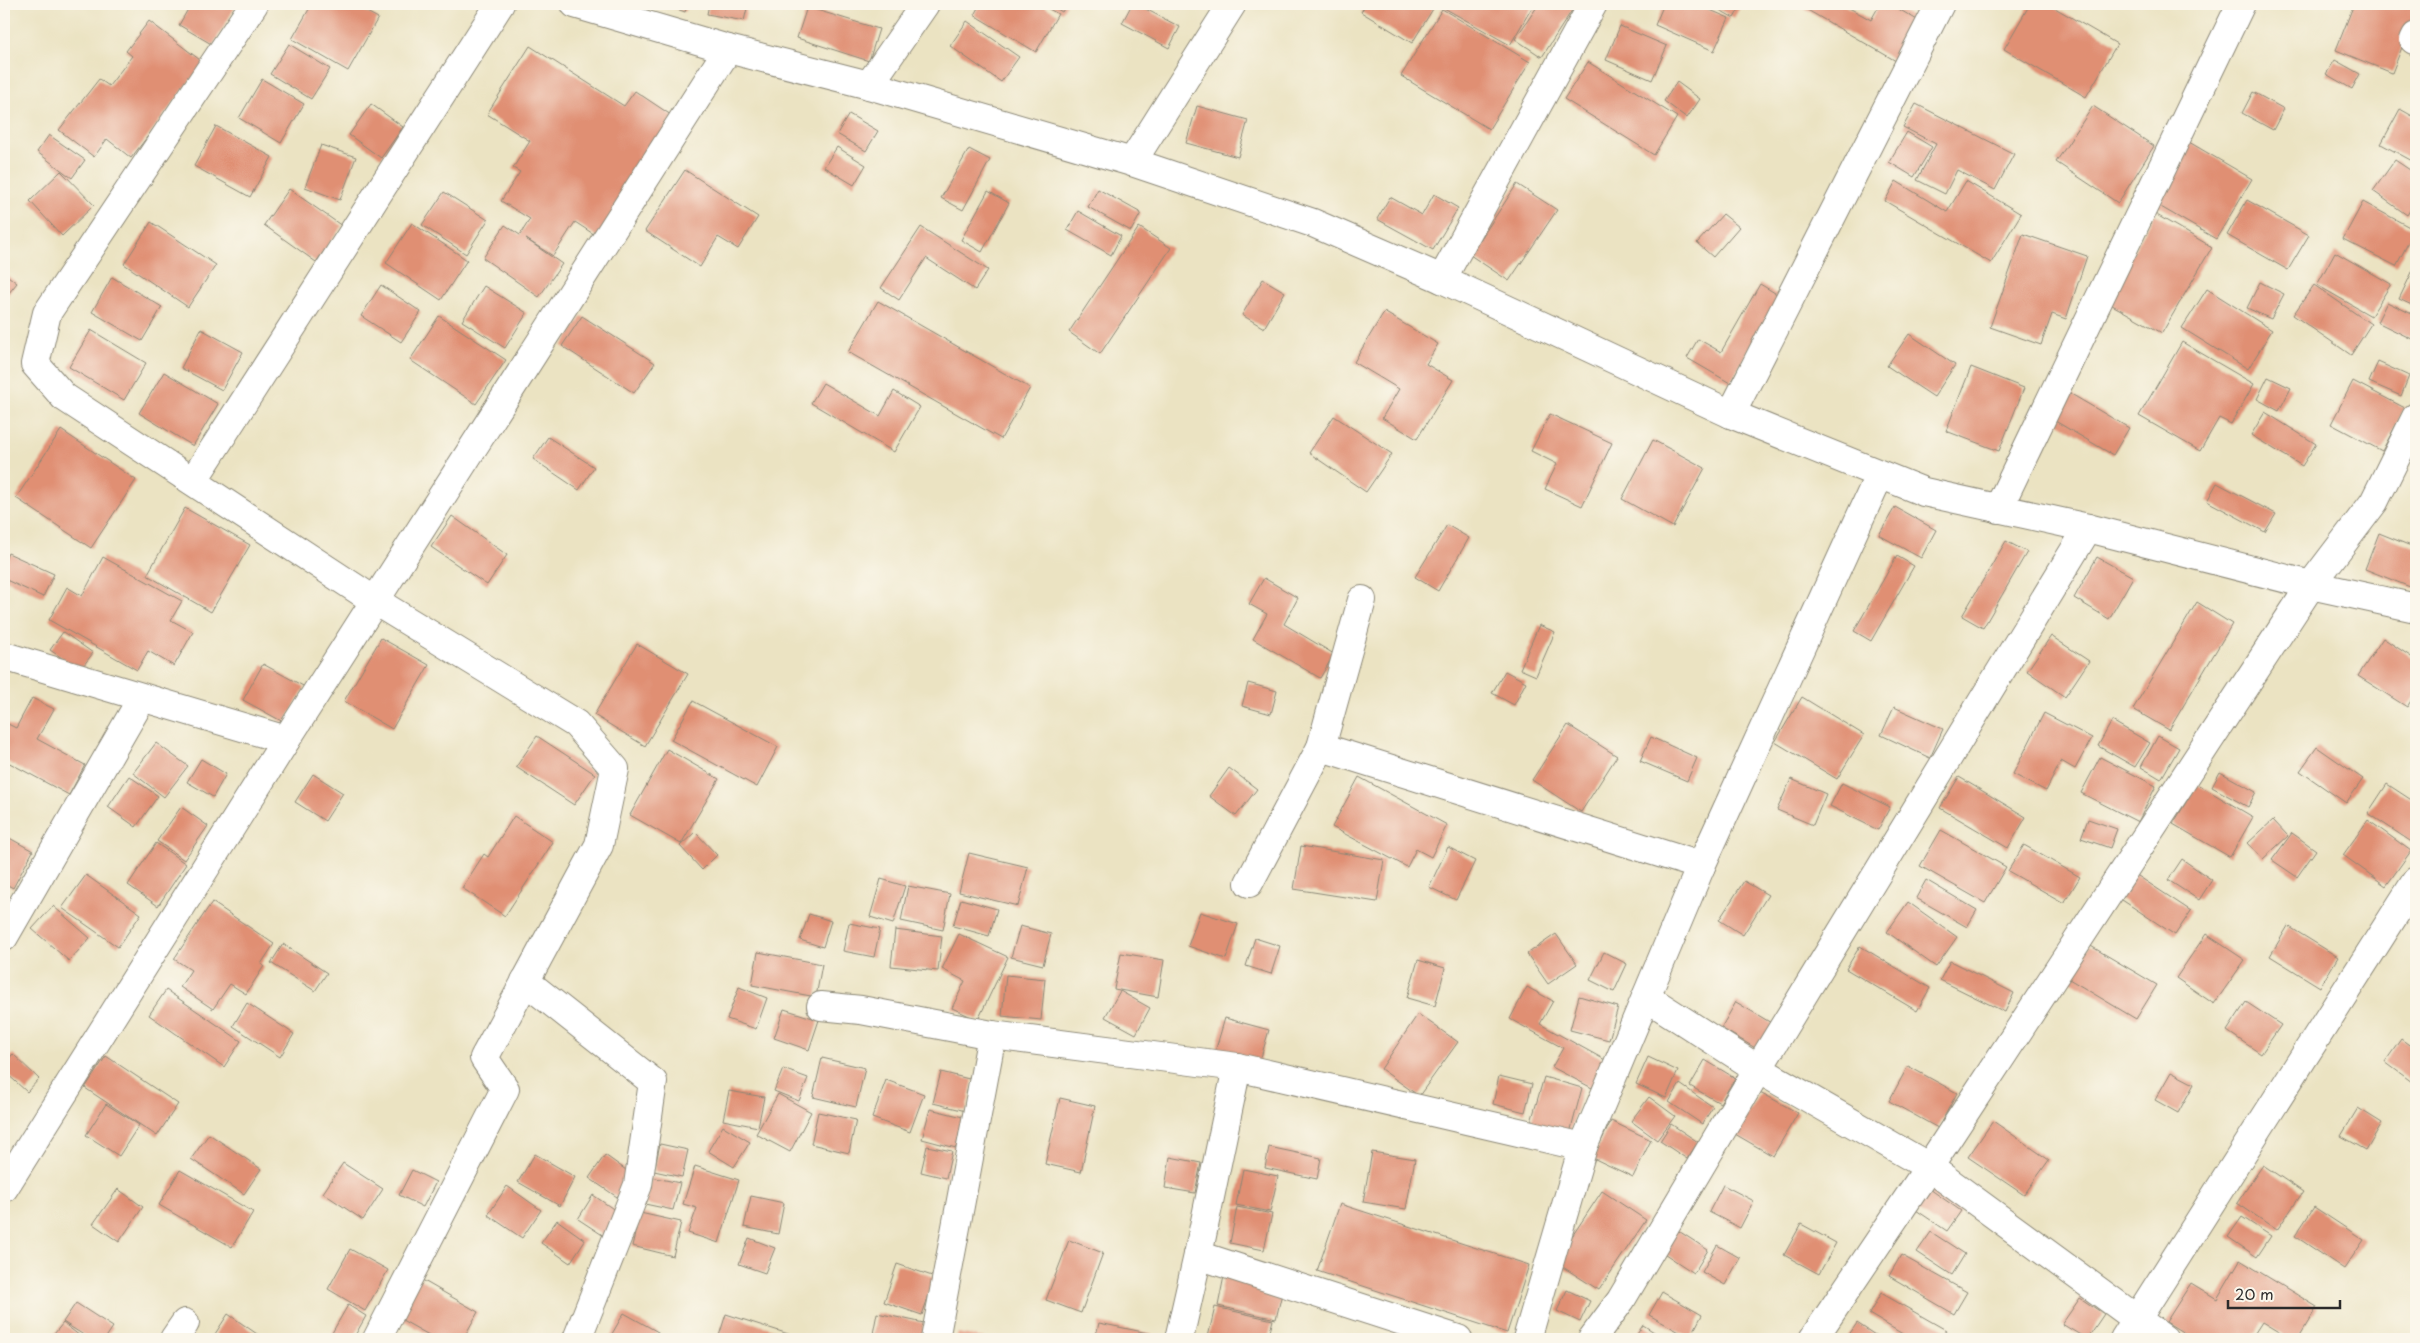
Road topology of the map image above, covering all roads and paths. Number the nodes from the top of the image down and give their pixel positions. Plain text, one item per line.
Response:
1 (254, 4) edge
2 (500, 4) edge
3 (575, 4) edge
4 (925, 4) edge
5 (1232, 4) edge
6 (1593, 4) edge
7 (1940, 4) edge
8 (2241, 4) edge
9 (728, 49) junction
10 (869, 85) junction
11 (1132, 162) junction
12 (1442, 279) junction
13 (1731, 414) junction
14 (2416, 417) edge
15 (1879, 476) junction
16 (193, 482) junction
17 (1998, 509) junction
18 (2088, 528) junction
19 (2311, 585) junction
20 (1362, 600) dead end
21 (376, 601) junction
22 (2416, 608) edge
23 (4, 656) edge
24 (142, 698) junction
25 (286, 740) junction
26 (1321, 747) junction
27 (1702, 866) junction
28 (2416, 882) edge
29 (1249, 883) dead end
30 (4, 937) edge
31 (525, 980) junction
32 (1646, 997) junction
33 (821, 1006) dead end
34 (992, 1035) junction
35 (1237, 1067) junction
36 (1758, 1070) junction
37 (1584, 1147) junction
38 (1929, 1167) junction
39 (4, 1188) edge
40 (1198, 1255) junction
41 (2131, 1329) edge
42 (377, 1339) edge
43 (577, 1339) edge
44 (935, 1339) edge
45 (1179, 1339) edge
46 (1458, 1339) edge
47 (1527, 1339) edge
48 (1592, 1339) edge
49 (1812, 1339) edge
50 (2164, 1339) edge

1 - 16 street
2 - 16 street
3 - 9 street
4 - 10 street
5 - 11 street
6 - 12 street
7 - 13 street
8 - 17 street
9 - 10 street
9 - 21 street
10 - 11 street
11 - 12 street
12 - 13 street
13 - 15 street
14 - 19 street
15 - 17 street
15 - 27 street
16 - 21 street
17 - 18 street
18 - 19 street
18 - 36 street
19 - 22 street
19 - 38 street
20 - 26 street
21 - 25 street
21 - 31 street
23 - 24 street
24 - 25 street
24 - 30 street
25 - 39 street
26 - 27 street
26 - 29 street
27 - 32 street
28 - 41 street
31 - 42 street
31 - 43 street
32 - 36 street
32 - 37 street
33 - 34 street
34 - 35 street
34 - 44 street
35 - 37 street
35 - 40 street
36 - 38 street
36 - 48 street
37 - 47 street
38 - 41 street
38 - 49 street
40 - 45 street
40 - 46 street
41 - 50 street

